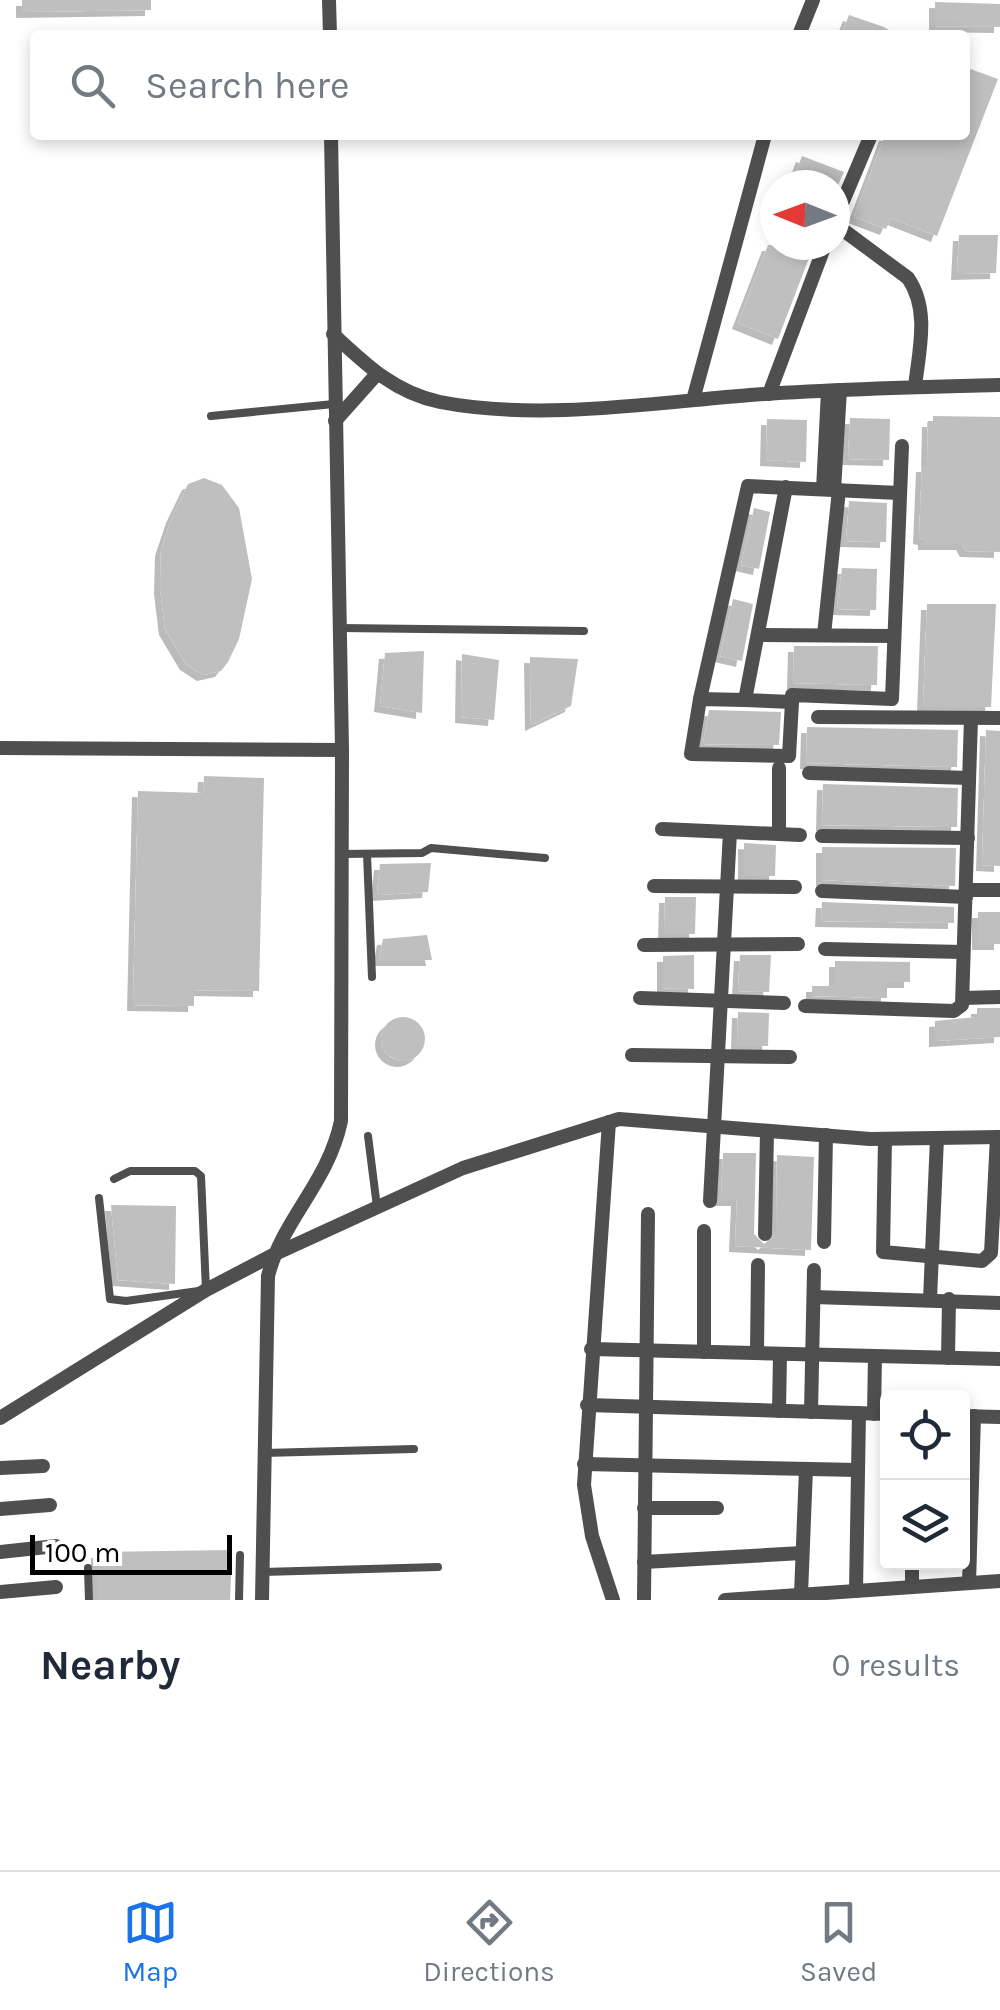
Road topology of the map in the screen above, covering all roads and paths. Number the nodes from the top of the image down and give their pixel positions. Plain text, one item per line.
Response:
1 (329, 0) edge
2 (814, 0) edge
3 (330, 30) edge
4 (801, 30) edge
5 (331, 140) edge
6 (764, 140) edge
7 (869, 140) edge
8 (850, 186) edge
9 (850, 234) edge
10 (819, 260) edge
11 (333, 334) junction
12 (376, 375) junction
13 (1000, 385) edge
14 (915, 387) junction
15 (834, 390) junction
16 (769, 394) junction
17 (693, 400) junction
18 (334, 412) junction
19 (211, 416) dead end
20 (902, 446) dead end
21 (786, 487) junction
22 (832, 489) junction
23 (899, 492) junction
24 (340, 628) junction
25 (584, 631) dead end
26 (760, 635) junction
27 (824, 635) junction
28 (894, 636) junction
29 (700, 700) junction
30 (745, 700) junction
31 (792, 702) junction
32 (818, 717) dead end
33 (970, 718) junction
34 (1000, 718) edge
35 (0, 748) edge
36 (342, 750) junction
37 (778, 768) dead end
38 (809, 773) dead end
39 (969, 778) junction
40 (662, 830) dead end
41 (730, 832) junction
42 (779, 834) junction
43 (800, 834) dead end
44 (822, 836) dead end
45 (968, 838) junction
46 (342, 854) junction
47 (367, 854) junction
48 (546, 858) dead end
49 (654, 886) dead end
50 (726, 886) junction
51 (795, 887) dead end
52 (1000, 890) edge
53 (822, 891) dead end
54 (966, 893) junction
55 (798, 944) dead end
56 (644, 945) dead end
57 (724, 945) junction
58 (825, 949) dead end
59 (963, 952) junction
60 (372, 978) dead end
61 (1000, 997) edge
62 (640, 998) dead end
63 (963, 998) junction
64 (721, 1002) junction
65 (784, 1003) dead end
66 (805, 1006) dead end
67 (632, 1055) dead end
68 (717, 1056) junction
69 (790, 1057) dead end
70 (609, 1122) junction
71 (712, 1126) junction
72 (768, 1130) junction
73 (826, 1135) junction
74 (368, 1136) dead end
75 (998, 1137) edge
76 (885, 1138) junction
77 (937, 1138) junction
78 (114, 1179) dead end
79 (98, 1198) dead end
80 (710, 1201) dead end
81 (377, 1207) junction
82 (648, 1214) dead end
83 (704, 1231) dead end
84 (765, 1234) dead end
85 (824, 1242) dead end
86 (273, 1255) junction
87 (932, 1258) junction
88 (758, 1264) dead end
89 (814, 1270) dead end
90 (206, 1290) junction
91 (814, 1298) junction
92 (930, 1299) junction
93 (949, 1299) junction
94 (1000, 1302) edge
95 (591, 1349) junction
96 (646, 1350) junction
97 (704, 1352) junction
98 (757, 1353) junction
99 (780, 1354) junction
100 (812, 1354) junction
101 (875, 1356) junction
102 (948, 1358) junction
103 (1000, 1359) edge
104 (587, 1405) junction
105 (645, 1407) junction
106 (779, 1411) junction
107 (811, 1412) junction
108 (6, 1414) edge
109 (874, 1414) edge
110 (970, 1416) edge
111 (1000, 1417) edge
112 (0, 1428) edge
113 (414, 1449) dead end
114 (264, 1453) junction
115 (584, 1464) junction
116 (645, 1464) junction
117 (43, 1466) dead end
118 (0, 1468) edge
119 (806, 1469) junction
120 (858, 1470) junction
121 (970, 1480) edge
122 (50, 1505) dead end
123 (644, 1508) junction
124 (717, 1508) dead end
125 (0, 1509) edge
126 (56, 1546) dead end
127 (0, 1552) edge
128 (802, 1553) junction
129 (240, 1555) dead end
130 (644, 1562) junction
131 (438, 1567) dead end
132 (88, 1568) dead end
133 (912, 1570) edge
134 (262, 1572) junction
135 (1000, 1581) edge
136 (973, 1583) junction
137 (912, 1587) junction
138 (56, 1588) dead end
139 (856, 1591) junction
140 (0, 1592) edge
141 (800, 1594) junction
142 (89, 1600) edge
143 (239, 1600) edge
144 (262, 1600) edge
145 (613, 1600) edge
146 (644, 1600) edge
147 (725, 1600) edge
148 (977, 1600) edge

1 - 3 street
2 - 4 street
5 - 11 street
6 - 17 street
7 - 8 street
9 - 14 street
10 - 16 street
11 - 12 street
11 - 18 street
12 - 17 street
12 - 18 street
13 - 14 street
14 - 15 street
15 - 16 street
15 - 22 street
16 - 17 street
18 - 19 lane
18 - 24 street
20 - 23 street
21 - 22 street
21 - 26 street
21 - 29 street
22 - 23 street
22 - 27 street
23 - 28 street
24 - 25 lane
24 - 36 street
26 - 27 street
26 - 30 street
27 - 28 street
28 - 31 street
29 - 30 street
29 - 31 street
30 - 31 street
32 - 33 street
33 - 34 street
33 - 39 street
35 - 36 street
36 - 46 street
37 - 42 street
38 - 39 street
39 - 45 street
40 - 41 street
41 - 42 street
41 - 50 street
42 - 43 street
44 - 45 street
45 - 54 street
46 - 47 lane
46 - 86 street
47 - 48 lane
47 - 60 lane
49 - 50 street
50 - 51 street
50 - 57 street
52 - 54 street
53 - 54 street
54 - 59 street
55 - 57 street
56 - 57 street
57 - 64 street
58 - 59 street
59 - 63 street
61 - 63 street
62 - 64 street
63 - 66 street
64 - 65 street
64 - 68 street
67 - 68 street
68 - 69 street
68 - 71 street
70 - 71 street
70 - 81 street
70 - 95 street
71 - 72 street
71 - 80 street
72 - 73 street
72 - 84 street
73 - 76 street
73 - 85 street
74 - 81 lane
75 - 77 street
75 - 87 street
76 - 77 street
76 - 87 street
77 - 87 street
78 - 90 lane
79 - 90 lane
81 - 86 street
82 - 96 street
83 - 97 street
86 - 90 street
86 - 114 street
87 - 92 street
88 - 98 street
89 - 91 street
90 - 108 street
91 - 92 street
91 - 100 street
92 - 93 street
93 - 94 street
93 - 102 street
95 - 96 street
95 - 104 street
96 - 97 street
96 - 105 street
97 - 98 street
98 - 99 street
99 - 100 street
99 - 106 street
100 - 101 street
100 - 107 street
101 - 102 street
101 - 109 street
102 - 103 street
104 - 105 street
104 - 115 street
105 - 106 street
105 - 116 street
106 - 107 street
107 - 109 street
108 - 112 street
109 - 120 street
110 - 111 street
113 - 114 lane
114 - 134 street
115 - 116 street
115 - 145 street
116 - 119 street
116 - 123 street
117 - 118 street
119 - 120 street
119 - 128 street
120 - 139 street
121 - 136 street
122 - 125 street
123 - 124 street
123 - 130 street
126 - 127 street
128 - 130 street
128 - 141 street
129 - 143 lane
130 - 146 street
131 - 134 lane
132 - 142 lane
133 - 137 street
134 - 144 street
135 - 136 street
136 - 137 street
136 - 148 street
137 - 139 street
138 - 140 street
139 - 141 street
141 - 147 street

